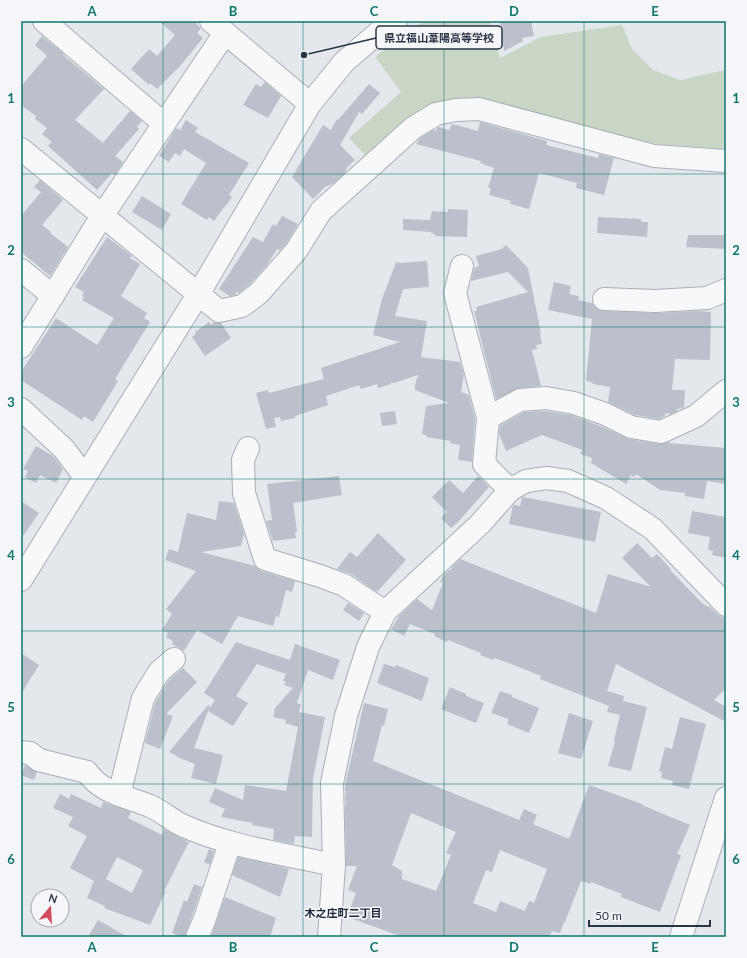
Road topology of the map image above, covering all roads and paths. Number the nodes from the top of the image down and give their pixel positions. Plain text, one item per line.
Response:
1 (44, 21) edge
2 (396, 21) edge
3 (218, 27) edge
4 (310, 104) junction
5 (164, 124) junction
6 (21, 149) edge
7 (726, 161) edge
8 (102, 216) junction
9 (462, 266) dead end
10 (21, 270) edge
11 (726, 290) edge
12 (199, 293) junction
13 (53, 296) junction
14 (604, 299) dead end
15 (21, 347) edge
16 (726, 391) edge
17 (21, 409) edge
18 (488, 418) junction
19 (248, 448) dead end
20 (84, 476) junction
21 (510, 490) junction
22 (21, 580) edge
23 (726, 605) edge
24 (385, 612) junction
25 (174, 659) dead end
26 (21, 752) edge
27 (119, 796) junction
28 (726, 798) edge
29 (230, 843) junction
30 (334, 865) junction
31 (197, 937) edge
32 (330, 937) edge
33 (681, 937) edge

1 - 5 street
2 - 4 street
3 - 4 street
3 - 5 street
4 - 12 street
5 - 8 street
6 - 8 street
7 - 12 street
8 - 12 street
8 - 13 street
9 - 18 street
10 - 13 street
11 - 14 street
12 - 20 street
13 - 15 street
16 - 18 street
17 - 20 street
18 - 21 street
19 - 24 street
20 - 22 street
21 - 23 street
21 - 24 street
24 - 30 street
25 - 27 street
26 - 27 street
27 - 29 street
28 - 33 street
29 - 30 street
29 - 31 street
30 - 32 street

